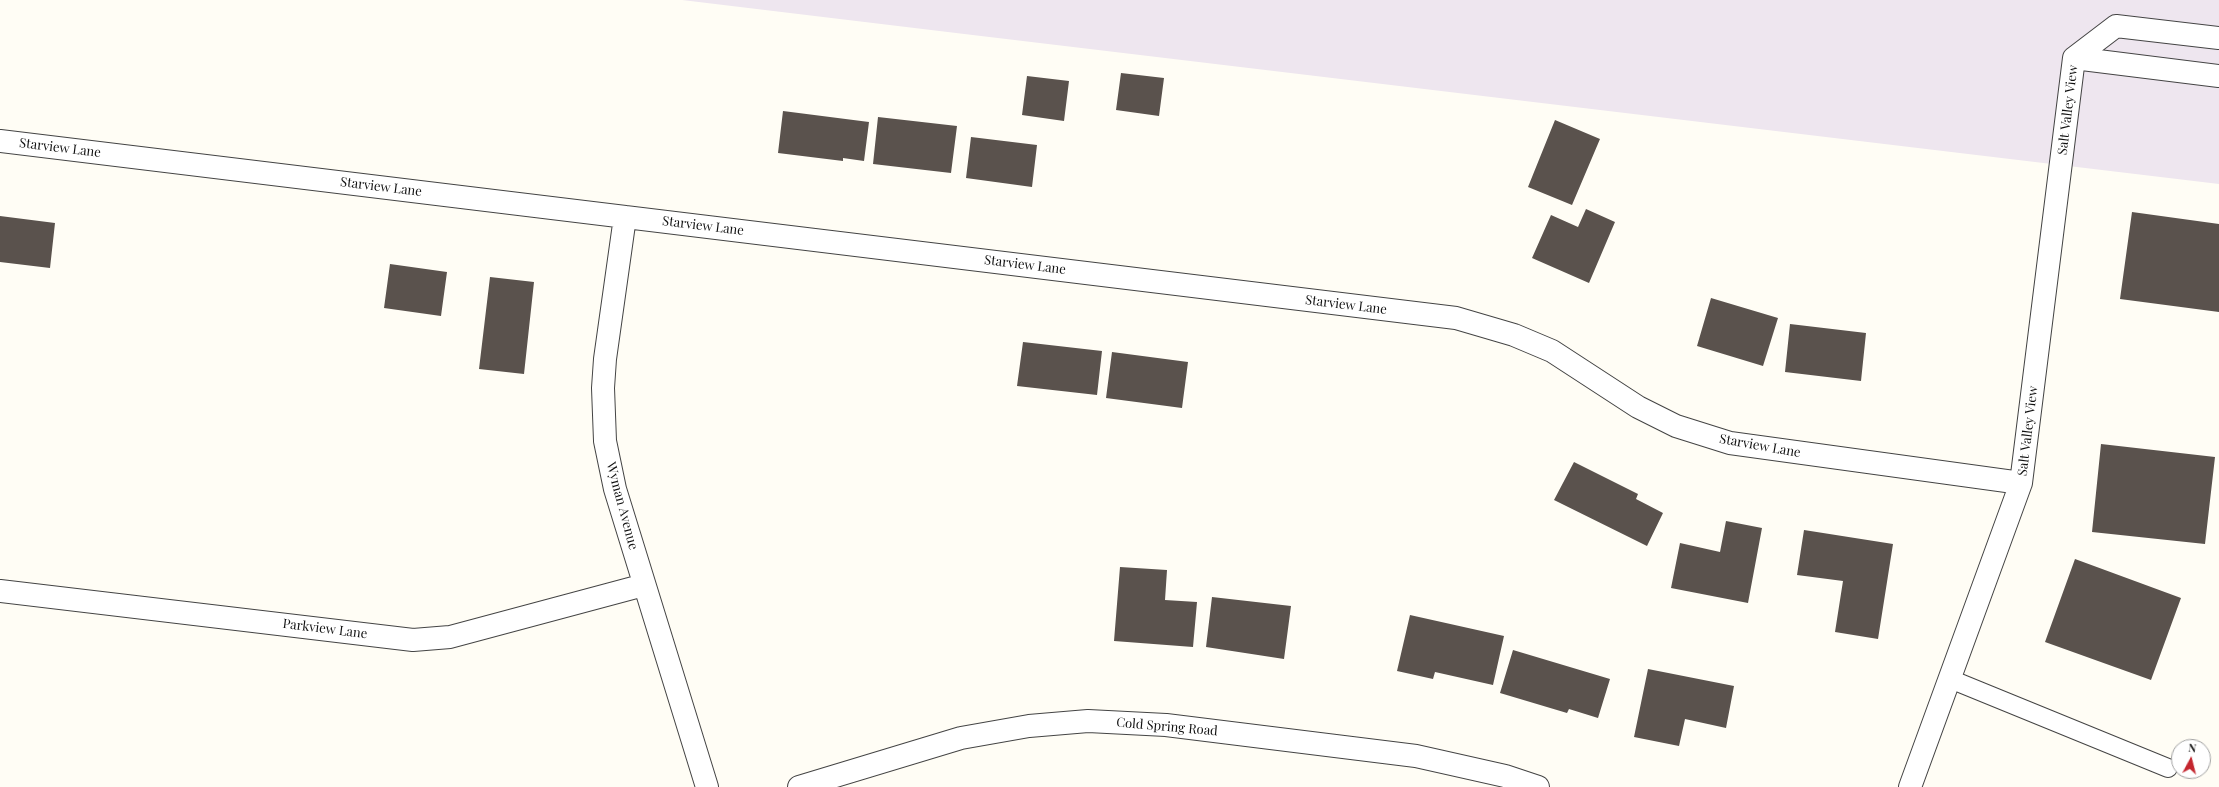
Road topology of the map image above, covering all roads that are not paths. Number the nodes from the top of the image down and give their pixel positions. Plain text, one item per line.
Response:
1 (2219, 38) edge
2 (2074, 58) junction
3 (2219, 76) edge
4 (0, 141) edge
5 (625, 217) junction
6 (2022, 483) junction
7 (644, 585) junction
8 (0, 591) edge
9 (1950, 679) junction
10 (2168, 768) dead end
11 (707, 787) edge
12 (799, 787) edge
13 (1538, 787) edge
14 (1910, 787) edge

1 - 2 street, Salt Valley View
2 - 3 street, Salt Valley View
2 - 6 street, Salt Valley View
4 - 5 street, Starview Lane
5 - 6 street, Starview Lane
5 - 7 street, Wyman Avenue
6 - 9 street, Salt Valley View
7 - 8 street, Parkview Lane
7 - 11 street, Wyman Avenue
9 - 10 lane
9 - 14 street, Salt Valley View
12 - 13 street, Cold Spring Road

